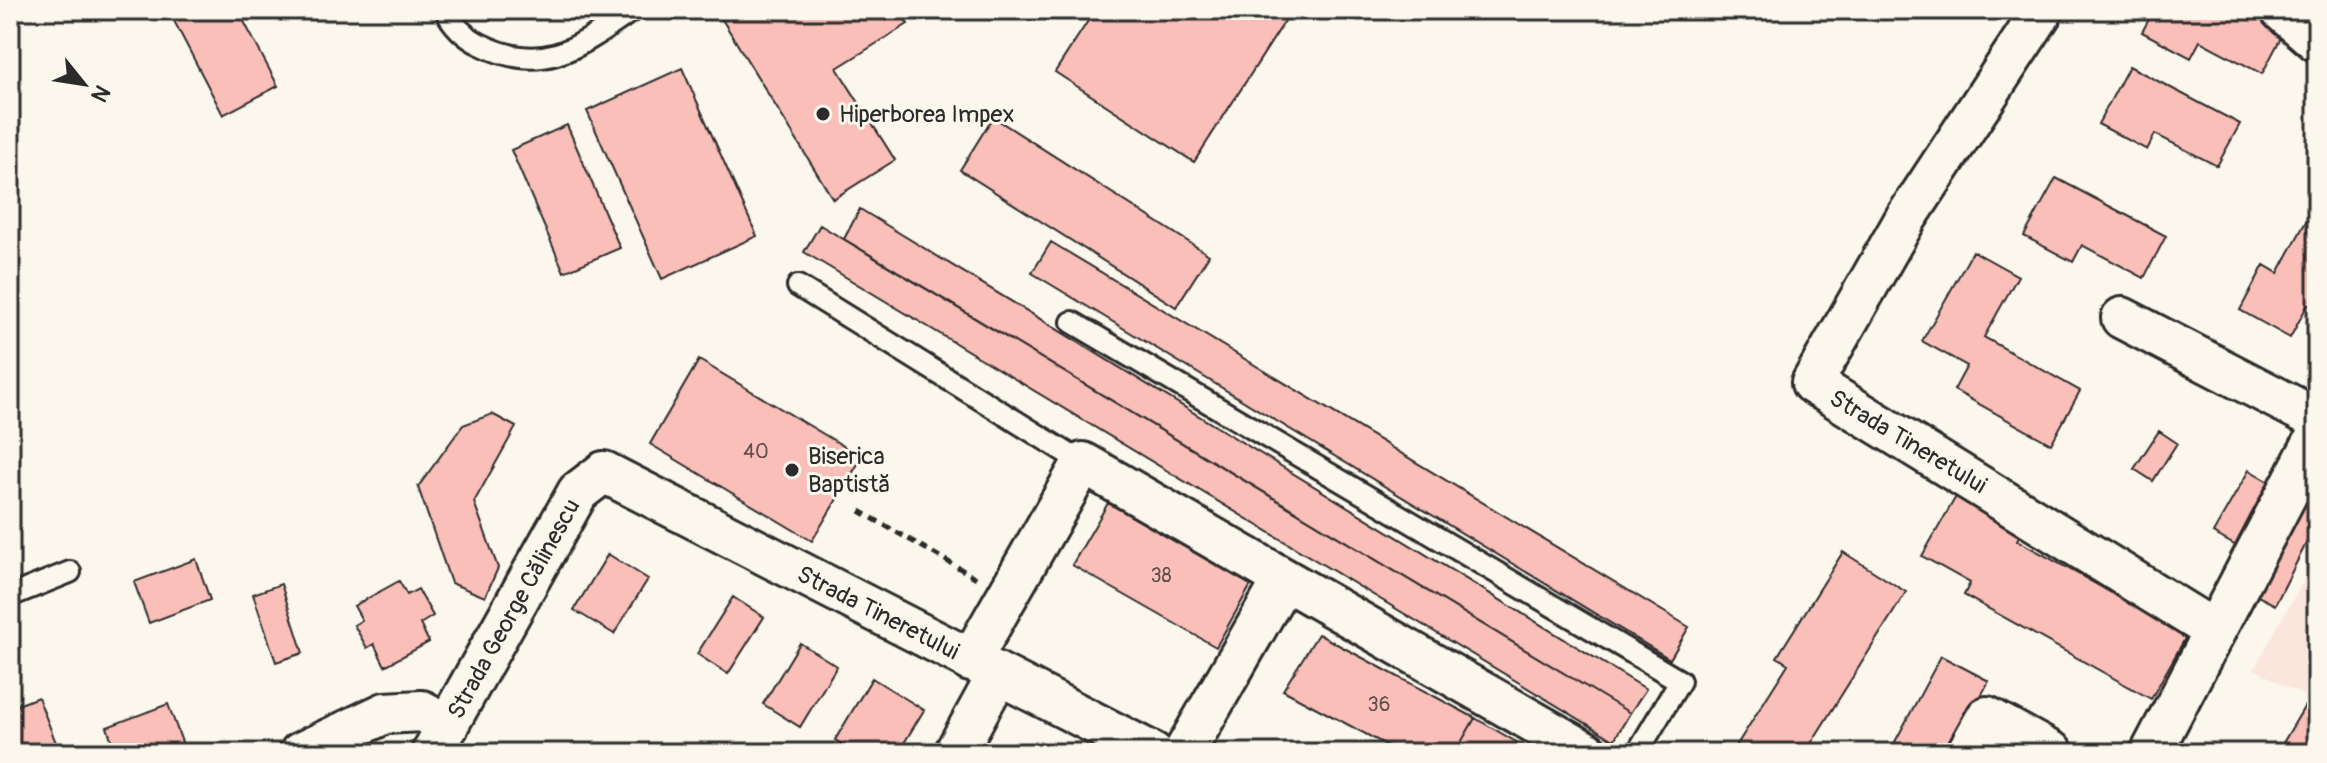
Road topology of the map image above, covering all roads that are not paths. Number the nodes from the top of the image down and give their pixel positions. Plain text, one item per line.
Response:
1 (446, 10) edge
2 (633, 10) edge
3 (2043, 10) edge
4 (2281, 10) edge
5 (2317, 41) edge
6 (798, 286) dead end
7 (2122, 318) dead end
8 (1072, 322) dead end
9 (2317, 419) edge
10 (2317, 436) edge
11 (1083, 463) junction
12 (604, 472) joint
13 (70, 572) dead end
14 (1284, 579) junction
15 (10, 596) edge
16 (2215, 631) junction
17 (984, 668) junction
18 (440, 739) edge
19 (300, 753) edge
20 (955, 753) edge
21 (1153, 753) edge
22 (1184, 753) edge
23 (1588, 753) edge
24 (1637, 753) edge
25 (1967, 753) edge
26 (2053, 753) edge
27 (2151, 753) edge

1 - 2 lane
3 - 16 street, Strada Tineretului
4 - 5 street
6 - 11 lane
7 - 9 street
8 - 24 lane
10 - 16 street
11 - 14 street
11 - 17 street
12 - 17 street, Strada Tineretului
12 - 18 street, Strada George Călinescu
13 - 15 lane
14 - 22 street
14 - 23 street
16 - 27 street
17 - 20 street
17 - 21 street, Strada Tineretului
18 - 19 street
25 - 26 street

